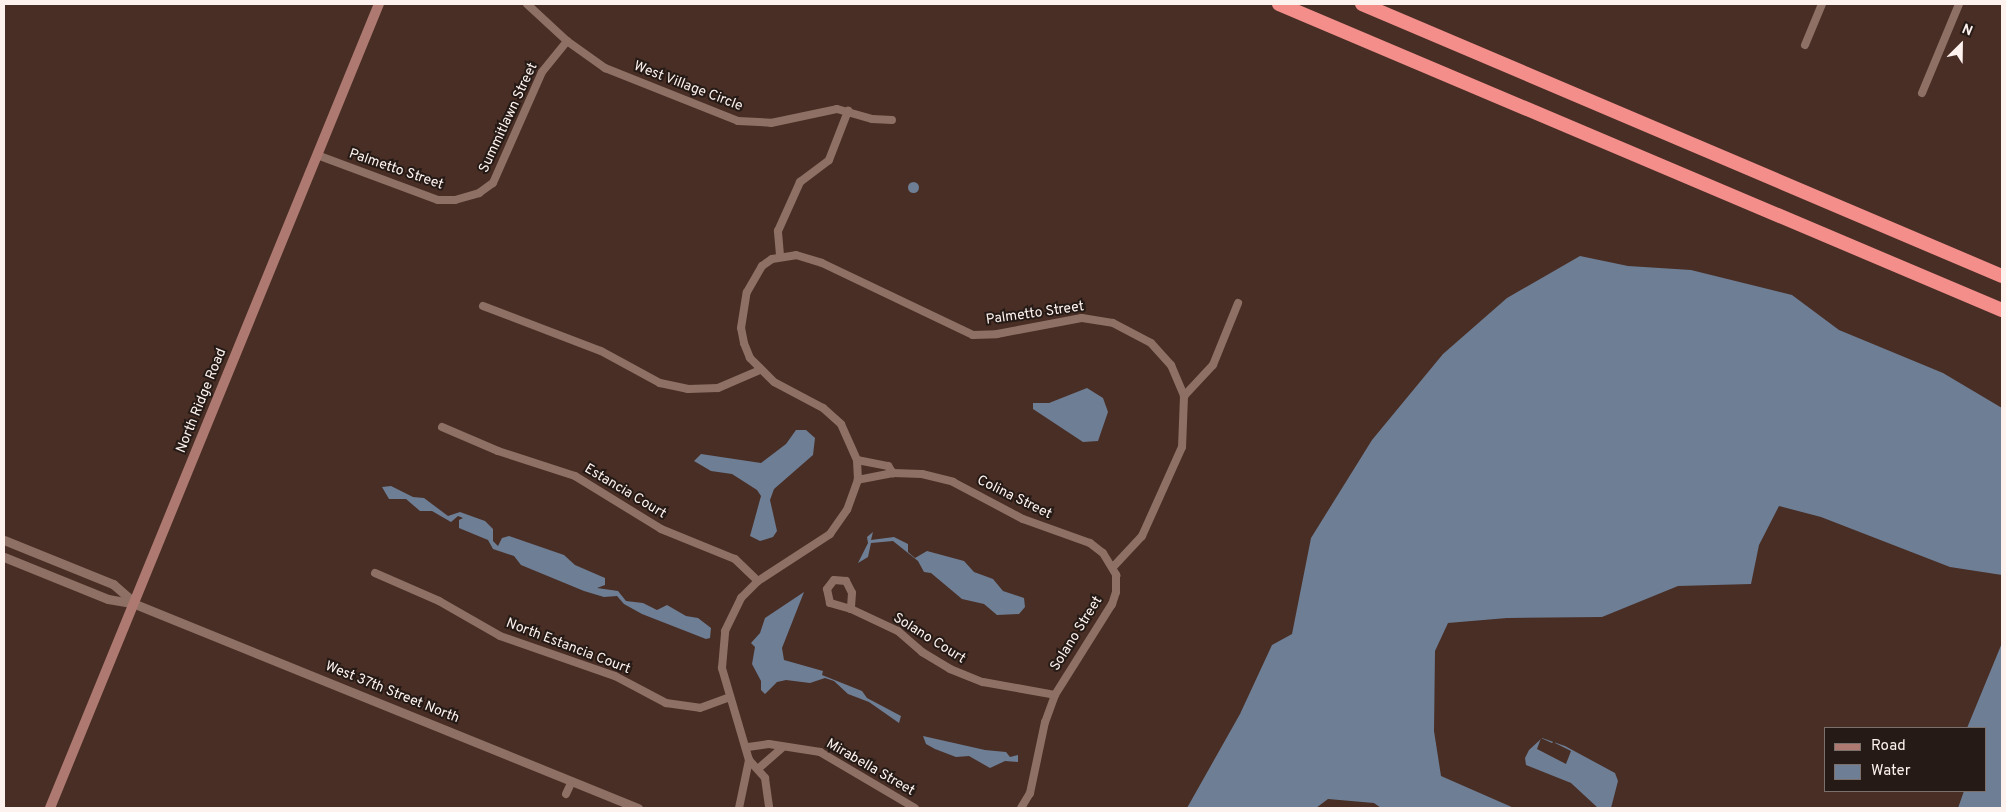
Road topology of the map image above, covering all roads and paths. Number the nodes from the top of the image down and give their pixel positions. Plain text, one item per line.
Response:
1 (379, 4) edge
2 (527, 4) edge
3 (1279, 4) edge
4 (1362, 4) edge
5 (1822, 4) edge
6 (1959, 4) edge
7 (567, 41) junction
8 (1805, 45) dead end
9 (1922, 93) dead end
10 (848, 111) junction
11 (892, 120) dead end
12 (317, 155) junction
13 (467, 197) joint
14 (780, 255) junction
15 (2002, 276) edge
16 (1238, 303) dead end
17 (483, 306) dead end
18 (2002, 310) edge
19 (760, 370) junction
20 (1184, 396) junction
21 (442, 427) dead end
22 (857, 460) junction
23 (893, 473) junction
24 (858, 480) junction
25 (4, 540) edge
26 (4, 557) edge
27 (1113, 567) junction
28 (375, 573) dead end
29 (758, 581) junction
30 (135, 604) junction
31 (851, 609) dead end
32 (1055, 695) junction
33 (730, 697) junction
34 (748, 748) junction
35 (782, 748) junction
36 (749, 760) junction
37 (759, 768) junction
38 (572, 781) junction
39 (566, 794) dead end
40 (50, 808) edge
41 (638, 808) edge
42 (739, 808) edge
43 (769, 808) edge
44 (915, 808) edge
45 (1021, 808) edge

1 - 12 main road, North Ridge Road
2 - 7 street, West Village Circle
3 - 18 highway
4 - 15 highway
5 - 8 street
6 - 9 street
7 - 10 street, West Village Circle
7 - 13 street, Summitlawn Street
10 - 11 street, West Village Circle
10 - 14 street
12 - 13 street, Palmetto Street
12 - 30 main road, North Ridge Road
14 - 19 street
14 - 20 street, Palmetto Street
16 - 20 street
17 - 19 street
19 - 22 street
20 - 27 street
21 - 29 street, Estancia Court
22 - 23 street, Colina Street
22 - 24 street
23 - 24 street, Colina Street
23 - 27 street, Colina Street
24 - 29 street
25 - 30 street, West 37th Street North
26 - 30 street, West 37th Street North
27 - 32 street, Solano Street
28 - 33 street, North Estancia Court
29 - 33 street
30 - 38 street, West 37th Street North
30 - 40 main road, North Ridge Road
31 - 32 street, Solano Court
32 - 45 street, Solano Street
33 - 34 street
34 - 35 street, Mirabella Street
34 - 36 street
35 - 37 street
35 - 44 street, Mirabella Street
36 - 37 street
36 - 42 street
37 - 43 street
38 - 39 street
38 - 41 street, West 37th Street North

